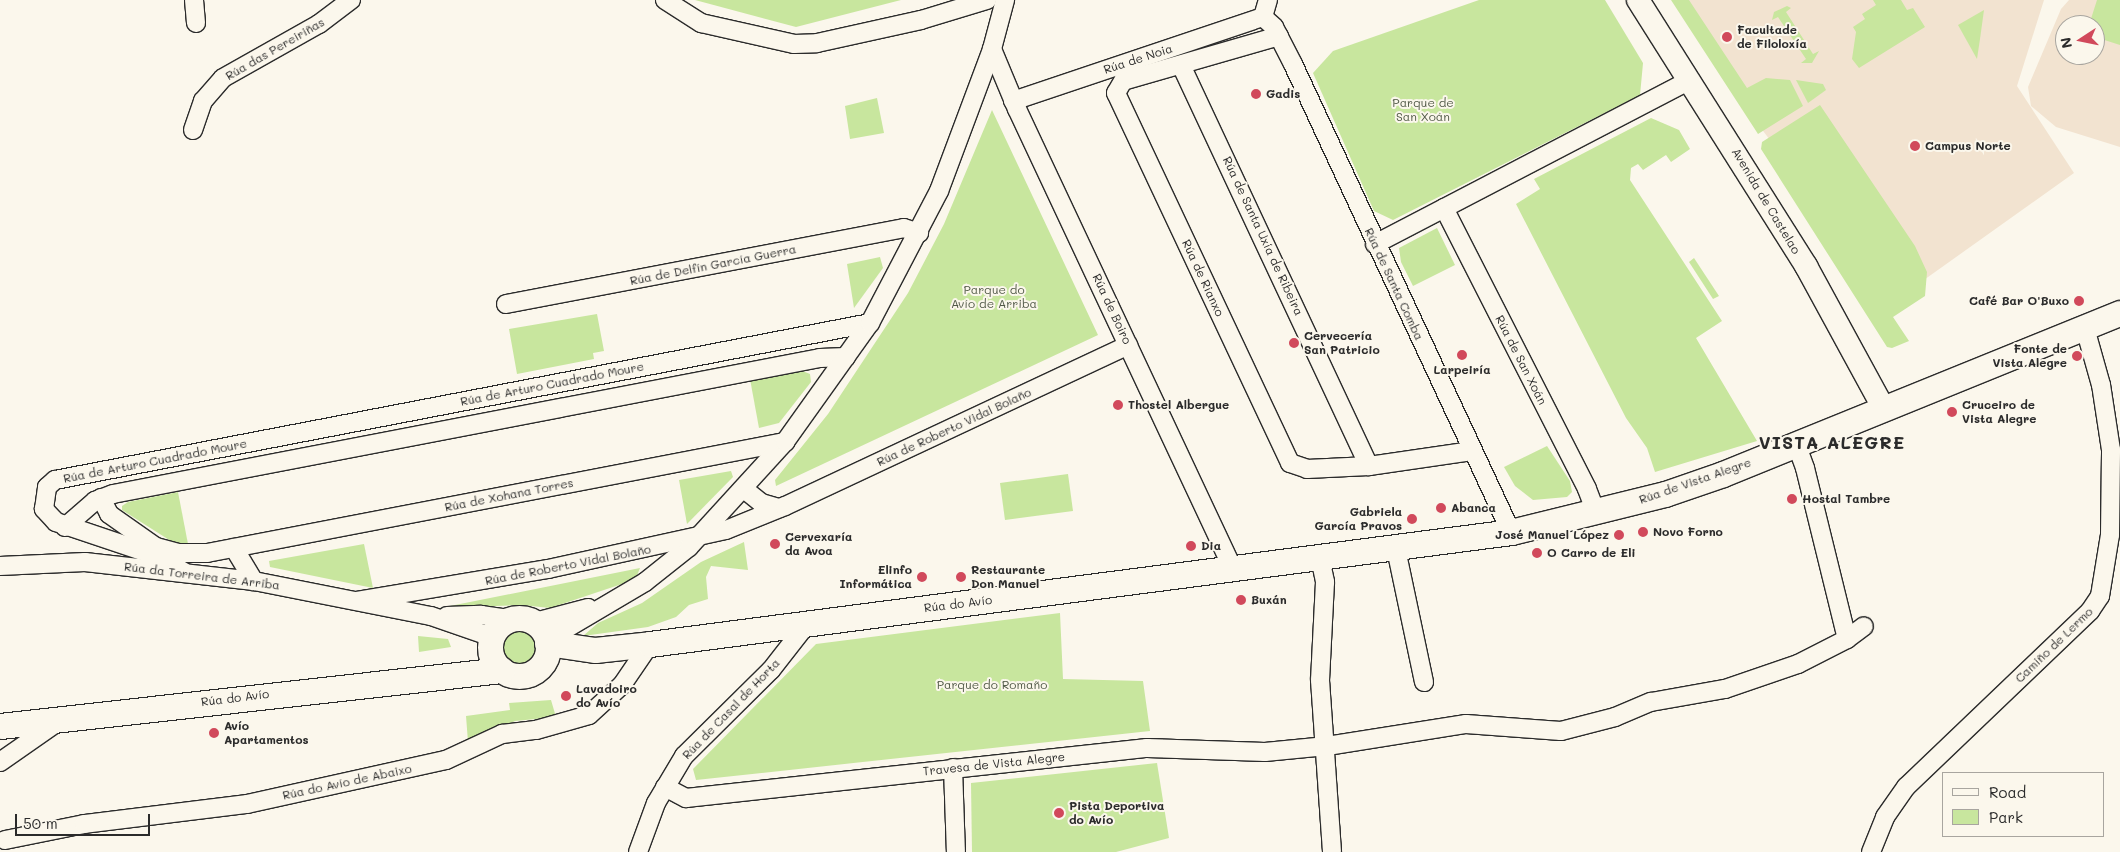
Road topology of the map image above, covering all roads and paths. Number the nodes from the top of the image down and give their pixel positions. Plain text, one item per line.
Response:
1 (194, 0) edge
2 (351, 0) edge
3 (665, 0) edge
4 (986, 0) edge
5 (1005, 0) edge
6 (1268, 0) edge
7 (1638, 0) edge
8 (1263, 18) junction
9 (196, 23) dead end
10 (1279, 36) junction
11 (992, 49) junction
12 (1181, 64) junction
13 (1690, 80) junction
14 (1013, 101) junction
15 (1128, 118) joint
16 (193, 130) dead end
17 (1444, 208) junction
18 (919, 233) junction
19 (1375, 244) junction
20 (506, 304) dead end
21 (2120, 313) edge
22 (870, 323) junction
23 (2085, 328) junction
24 (1128, 346) junction
25 (846, 357) junction
26 (1884, 409) junction
27 (785, 442) junction
28 (1796, 443) junction
29 (1472, 451) junction
30 (1369, 466) junction
31 (744, 489) junction
32 (101, 498) junction
33 (779, 508) junction
34 (1596, 513) junction
35 (65, 527) junction
36 (1511, 532) junction
37 (697, 537) junction
38 (234, 548) junction
39 (1396, 549) junction
40 (207, 553) junction
41 (1320, 558) junction
42 (0, 566) edge
43 (1233, 569) junction
44 (184, 572) junction
45 (2113, 573) edge
46 (202, 575) junction
47 (254, 581) junction
48 (441, 589) junction
49 (358, 601) junction
50 (428, 616) junction
51 (509, 619) junction
52 (807, 624) junction
53 (1864, 626) dead end
54 (1846, 639) junction
55 (543, 642) junction
56 (650, 644) junction
57 (495, 653) junction
58 (1424, 682) dead end
59 (61, 719) junction
60 (0, 726) edge
61 (1327, 746) junction
62 (0, 762) edge
63 (953, 768) junction
64 (665, 787) junction
65 (5, 840) dead end
66 (638, 852) edge
67 (956, 852) edge
68 (1332, 852) edge
69 (1871, 852) edge

1 - 9 street
2 - 16 street, Rúa das Pereiriñas
3 - 4 street
5 - 11 street
6 - 8 street
7 - 13 street, Avenida de Castelao
8 - 10 street
8 - 14 street, Rúa de Noia
10 - 12 street, Rúa de Noia
10 - 19 street, Rúa de Santa Comba
11 - 14 street, Rúa de Boiro
11 - 18 street
12 - 15 street, Rúa de Noia
12 - 30 street, Rúa de Santa Uxía de Ribeira
13 - 17 street
13 - 26 street, Avenida de Castelao
14 - 24 street, Rúa de Boiro
15 - 30 street, Rúa de Rianxo
17 - 19 street
17 - 34 street, Rúa de San Xoán
18 - 20 street, Rúa de Delfín García Guerra
18 - 22 street
19 - 29 street, Rúa de Santa Comba
21 - 23 main road, Rúa de Vista Alegre
22 - 25 street
22 - 35 street, Rúa de Arturo Cuadrado Moure
23 - 26 main road, Rúa de Vista Alegre
23 - 45 street, Camiño de Lermo
24 - 33 street, Rúa de Roberto Vidal Bolaño
24 - 43 street, Rúa de Boiro
25 - 27 street
25 - 32 street, Rúa de Arturo Cuadrado Moure
26 - 28 main road, Rúa de Vista Alegre
27 - 31 street
27 - 38 street, Rúa de Xohana Torres
28 - 34 main road, Rúa de Vista Alegre
28 - 54 street
29 - 30 street
29 - 36 street, Rúa de Santa Comba
31 - 33 street
31 - 37 street
32 - 35 street, Rúa de Arturo Cuadrado Moure
32 - 40 street, Rúa de Xohana Torres
33 - 37 street, Rúa de Roberto Vidal Bolaño
34 - 36 main road, Rúa de Vista Alegre
35 - 44 street
36 - 39 main road, Rúa de Vista Alegre
37 - 48 street, Rúa de Roberto Vidal Bolaño
37 - 55 street
38 - 40 street, Rúa de Xohana Torres
38 - 47 street
39 - 41 main road, Rúa de Vista Alegre
39 - 58 street
40 - 46 street
41 - 43 main road, Rúa do Avío
41 - 61 street
42 - 44 street, Rúa da Torreira de Arriba
43 - 52 main road, Rúa do Avío
44 - 46 street, Rúa da Torreira de Arriba
45 - 69 street, Camiño de Lermo
46 - 47 street, Rúa da Torreira de Arriba
47 - 49 street, Rúa da Torreira de Arriba
48 - 49 street, Rúa de Roberto Vidal Bolaño
48 - 50 street
49 - 50 street, Rúa da Torreira de Arriba
50 - 51 street, Rúa da Torreira de Arriba
50 - 57 street, Rúa da Torreira de Arriba
51 - 55 main road
51 - 57 main road
52 - 56 main road, Rúa do Avío
52 - 64 street, Rúa de Casal de Horta
53 - 54 street, Travesa de Vista Alegre
54 - 61 street, Travesa de Vista Alegre
55 - 56 main road, Rúa do Avío
55 - 57 main road, Rúa do Avío
56 - 65 street, Rúa do Avío de Abaixo
57 - 59 main road, Rúa do Avío
59 - 60 main road, Rúa do Avío
59 - 62 street
61 - 63 street, Travesa de Vista Alegre
61 - 68 street
63 - 64 street, Travesa de Vista Alegre
63 - 67 street
64 - 66 street, Rúa de Casal de Horta

